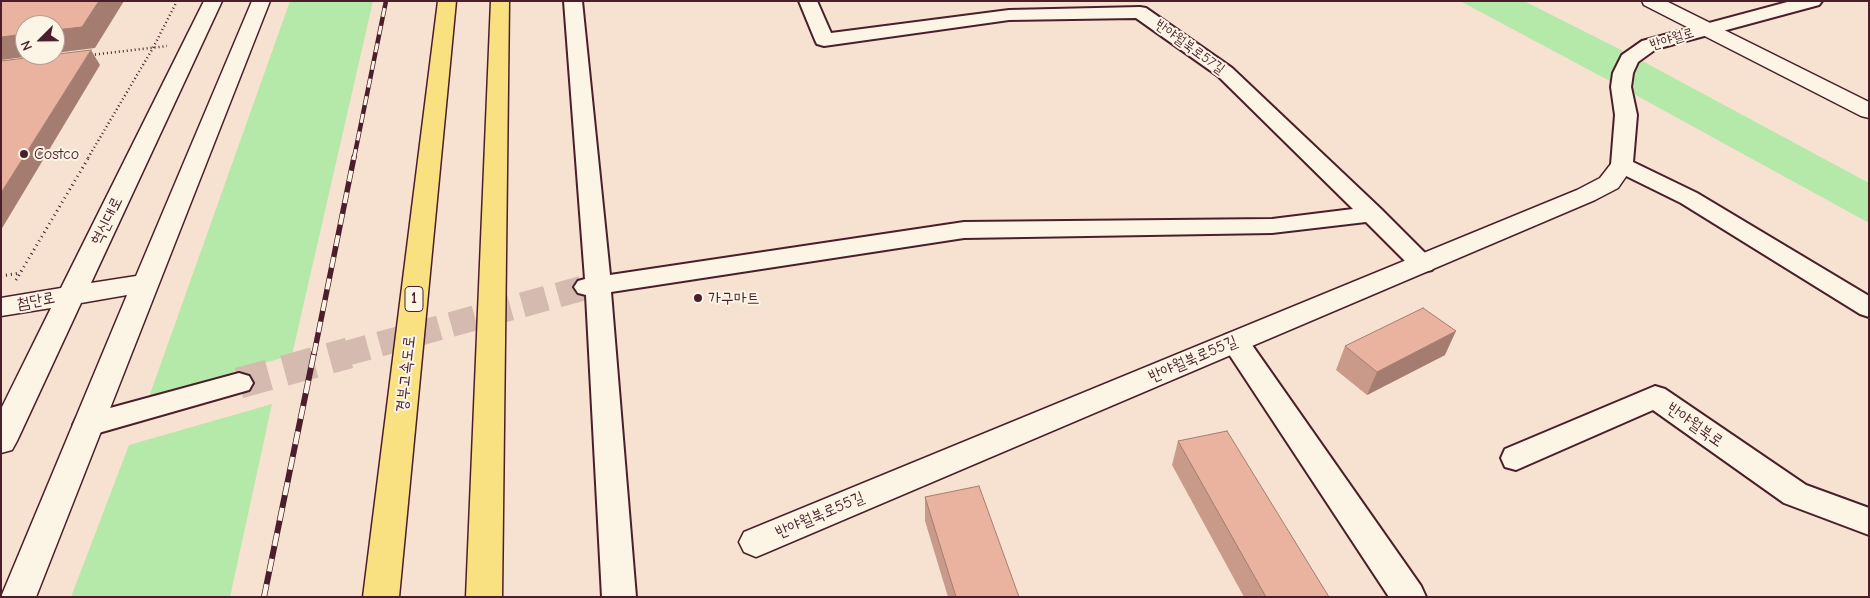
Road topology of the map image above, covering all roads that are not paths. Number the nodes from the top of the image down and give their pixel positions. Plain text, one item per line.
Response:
1 (213, 1) edge
2 (260, 1) edge
3 (447, 1) edge
4 (500, 1) edge
5 (573, 1) edge
6 (808, 1) edge
7 (1651, 1) edge
8 (1813, 1) edge
9 (1135, 6) edge
10 (1706, 29) junction
11 (1869, 111) edge
12 (1622, 165) junction
13 (1373, 214) junction
14 (1423, 264) junction
15 (146, 283) junction
16 (593, 286) junction
17 (71, 295) junction
18 (6, 297) edge
19 (1869, 308) edge
20 (1235, 342) junction
21 (239, 383) tunnel mouth
22 (88, 425) junction
23 (1, 442) edge
24 (1516, 458) dead end
25 (1869, 522) edge
26 (756, 542) dead end
27 (18, 597) edge
28 (381, 597) edge
29 (484, 597) edge
30 (619, 597) edge
31 (1409, 597) edge

1 - 17 main road, 혁신대로
2 - 15 main road
3 - 28 highway, 경부고속도로 / 1
4 - 29 highway
5 - 16 street
6 - 9 street, 반야월북로57길
7 - 10 main road, 반야월로
8 - 10 street, 반야월로
9 - 13 street, 반야월북로57길
10 - 11 main road, 반야월로
10 - 12 street, 반야월로
12 - 14 main road, 반야월북로55길
12 - 19 street
13 - 14 street, 반야월북로57길
13 - 16 street
14 - 20 main road, 반야월북로55길
15 - 17 main road, 첨단로
15 - 22 main road
16 - 30 street
17 - 18 main road, 첨단로
17 - 23 main road, 혁신대로
20 - 26 main road, 반야월북로55길
20 - 31 street
21 - 22 street
22 - 27 main road
24 - 25 street, 반야월북로

